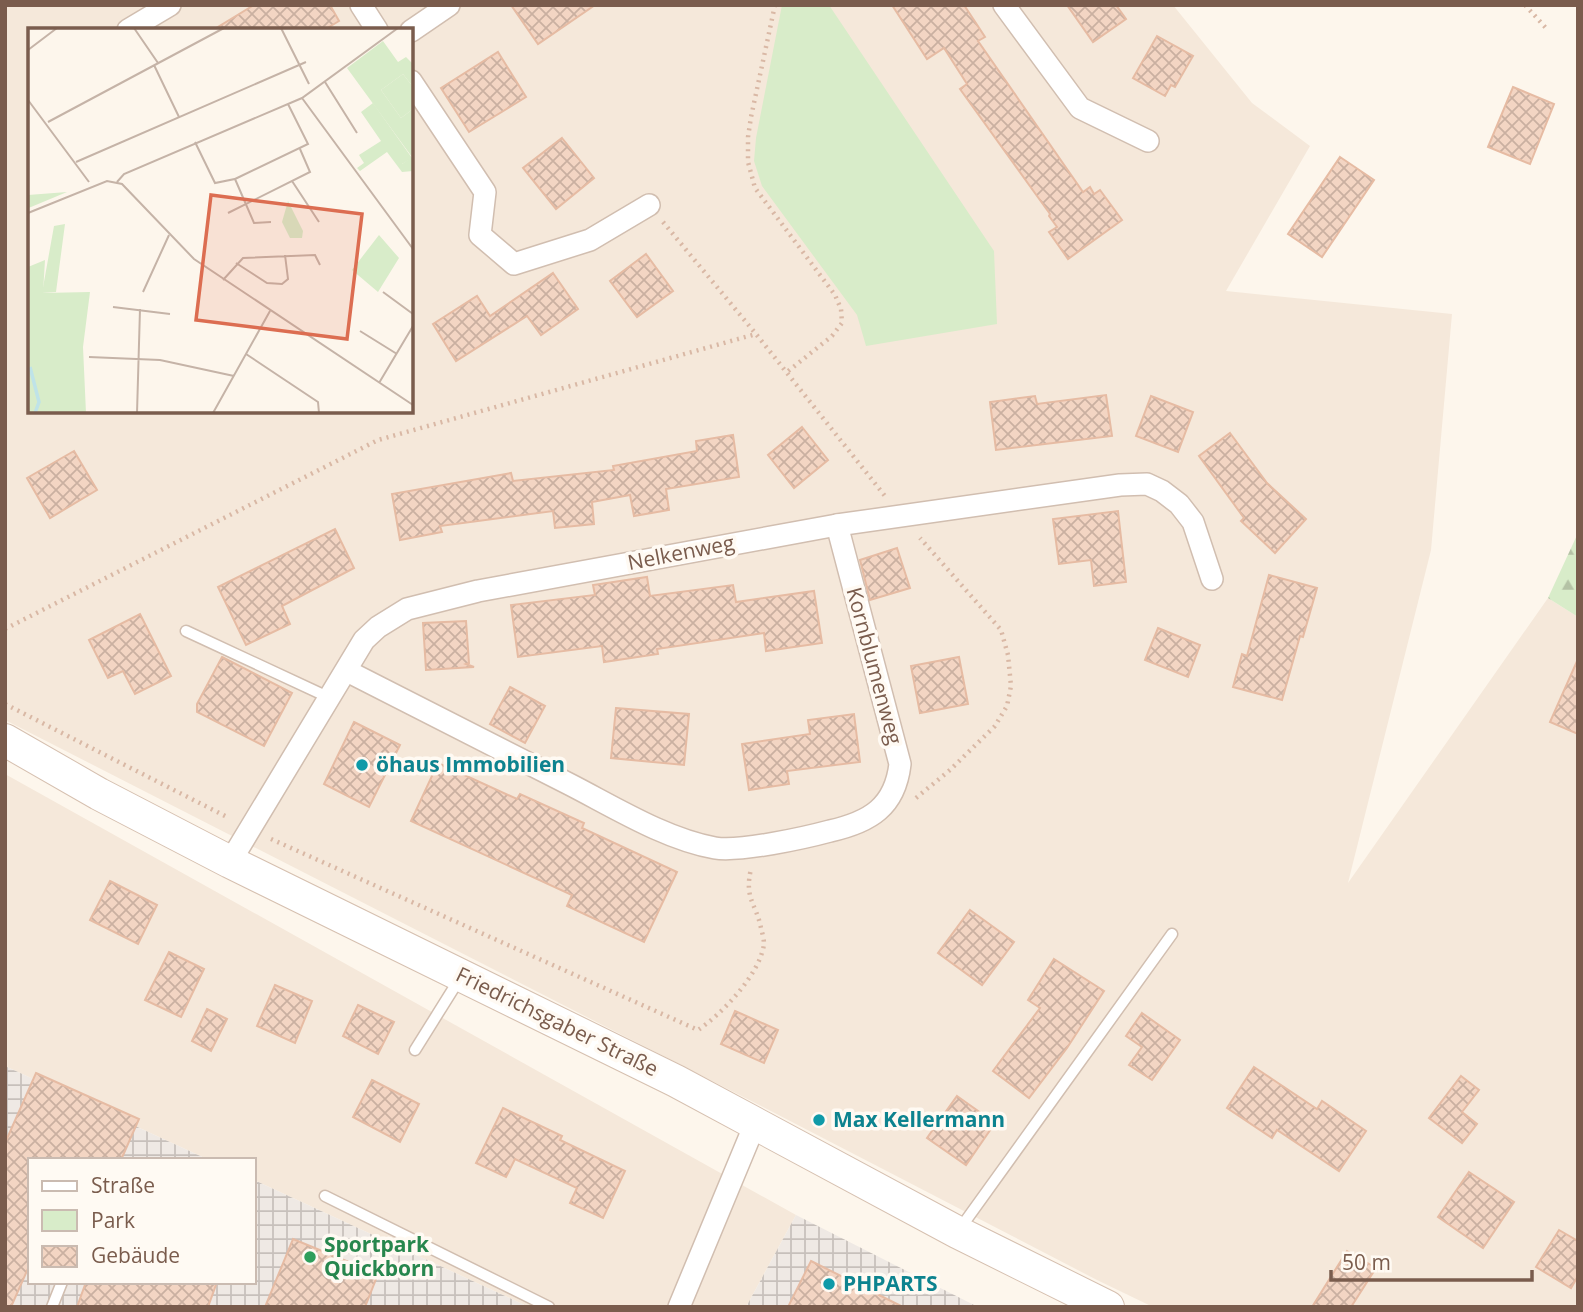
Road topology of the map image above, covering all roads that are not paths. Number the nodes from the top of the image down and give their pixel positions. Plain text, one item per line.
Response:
1 (170, 5) edge
2 (360, 5) edge
3 (449, 5) edge
4 (1004, 5) edge
5 (131, 28) edge
6 (376, 28) edge
7 (413, 30) edge
8 (413, 84) edge
9 (1148, 141) dead end
10 (649, 205) road end
11 (837, 525) junction
12 (1212, 579) dead end
13 (186, 631) dead end
14 (347, 670) junction
15 (330, 698) junction
16 (5, 740) edge
17 (230, 862) junction
18 (1172, 933) dead end
19 (462, 975) junction
20 (415, 1050) dead end
21 (755, 1124) junction
22 (325, 1196) dead end
23 (957, 1232) junction
24 (61, 1284) edge
25 (52, 1307) edge
26 (549, 1307) edge
27 (680, 1307) edge
28 (1108, 1307) edge

1 - 5 street
2 - 6 street
3 - 7 street
4 - 9 street
8 - 10 street
11 - 12 street, Nelkenweg
11 - 14 street, Nelkenweg
11 - 14 street, Kornblumenweg
13 - 15 lane
14 - 15 street, Nelkenweg
15 - 17 street, Nelkenweg
16 - 17 main road, Friedrichsgaber Straße
17 - 19 main road, Friedrichsgaber Straße
18 - 23 lane
19 - 20 lane
19 - 21 main road, Friedrichsgaber Straße
21 - 23 main road, Friedrichsgaber Straße
21 - 27 street
22 - 26 lane
23 - 28 main road, Friedrichsgaber Straße
24 - 25 lane

